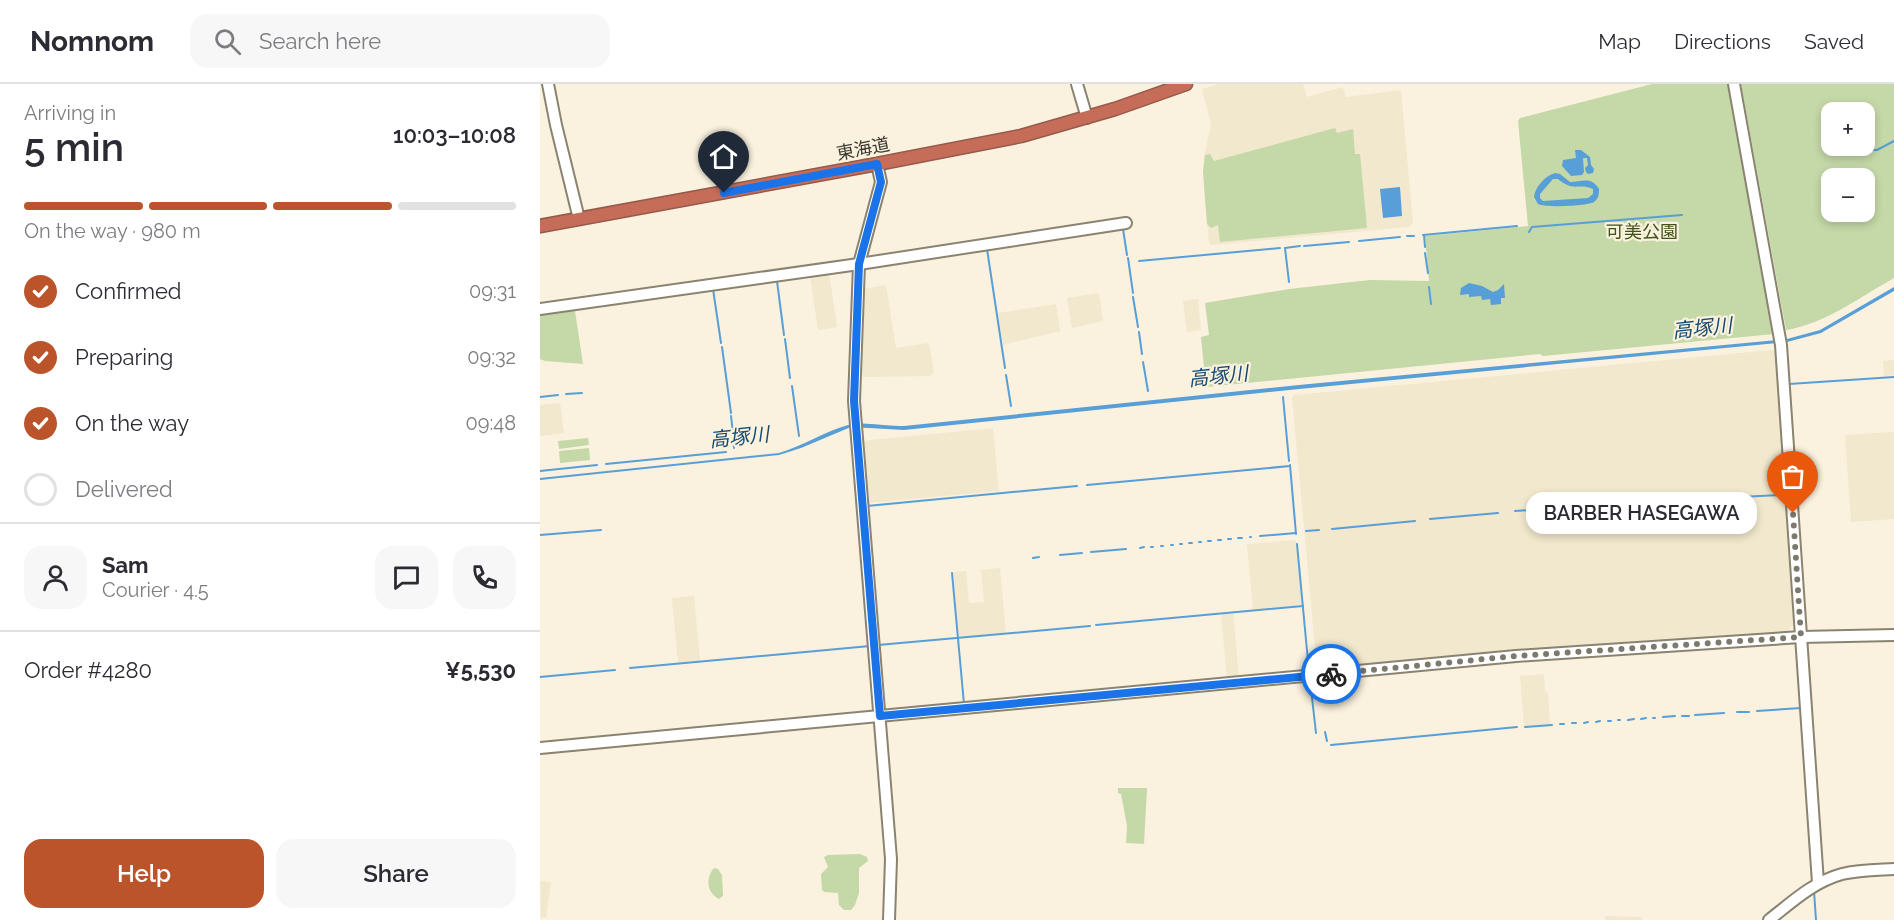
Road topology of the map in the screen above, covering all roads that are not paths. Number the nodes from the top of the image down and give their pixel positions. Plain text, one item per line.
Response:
1 (548, 84) edge
2 (1077, 84) edge
3 (1186, 84) edge
4 (1734, 84) edge
5 (1087, 118) junction
6 (877, 164) junction
7 (579, 219) junction
8 (1126, 223) dead end
9 (540, 226) edge
10 (859, 264) junction
11 (540, 309) edge
12 (1894, 635) edge
13 (1801, 637) junction
14 (880, 716) junction
15 (540, 748) edge
16 (1894, 870) edge
17 (1818, 883) junction
18 (890, 920) edge
19 (1769, 920) edge

1 - 7 street
2 - 5 street
3 - 5 highway, 東海道
4 - 13 street
5 - 6 highway, 東海道
6 - 7 highway, 東海道
6 - 10 street
7 - 9 highway, 東海道
8 - 10 street
10 - 11 street
10 - 14 street
12 - 13 street
13 - 14 street
13 - 17 street
14 - 15 street
14 - 18 street
16 - 17 street
17 - 19 street

